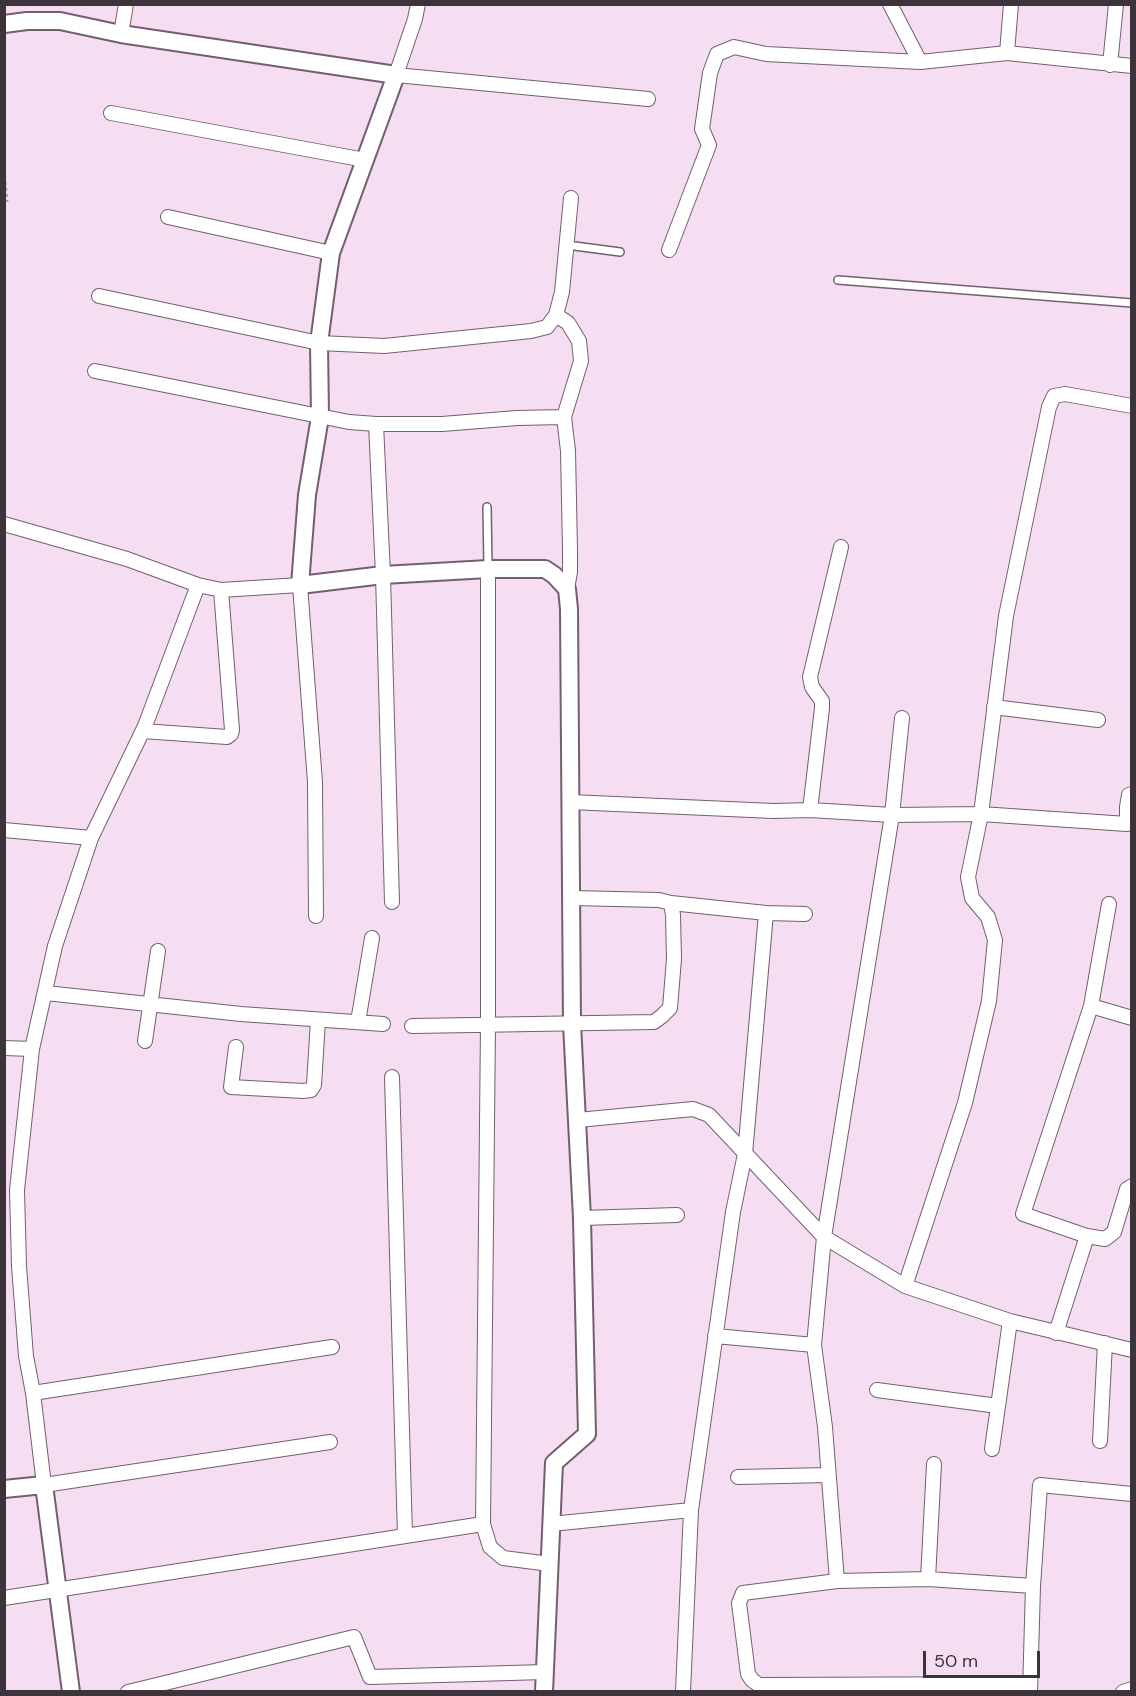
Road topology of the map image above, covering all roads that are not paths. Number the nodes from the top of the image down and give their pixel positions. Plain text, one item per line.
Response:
1 (126, 4) edge
2 (418, 4) edge
3 (890, 4) edge
4 (1011, 4) edge
5 (1116, 4) edge
6 (4, 24) edge
7 (122, 34) junction
8 (1007, 53) junction
9 (920, 62) junction
10 (1110, 65) junction
11 (1131, 66) edge
12 (396, 75) junction
13 (648, 99) dead end
14 (111, 113) dead end
15 (365, 160) junction
16 (571, 198) dead end
17 (168, 217) dead end
18 (567, 244) junction
19 (669, 250) dead end
20 (620, 252) dead end
21 (331, 253) junction
22 (838, 280) dead end
23 (99, 296) dead end
24 (1131, 303) edge
25 (556, 315) junction
26 (319, 343) junction
27 (95, 371) dead end
28 (1131, 406) edge
29 (320, 417) junction
30 (564, 417) junction
31 (376, 424) junction
32 (487, 507) dead end
33 (4, 524) edge
34 (841, 547) dead end
35 (488, 569) junction
36 (383, 575) junction
37 (198, 585) junction
38 (300, 585) junction
39 (567, 589) junction
40 (221, 590) junction
41 (994, 707) junction
42 (902, 718) dead end
43 (1098, 720) dead end
44 (143, 731) junction
45 (1131, 794) edge
46 (570, 802) junction
47 (810, 810) junction
48 (981, 814) junction
49 (892, 815) junction
50 (1129, 824) edge
51 (4, 830) edge
52 (91, 838) junction
53 (572, 898) junction
54 (392, 902) dead end
55 (670, 903) junction
56 (1109, 904) dead end
57 (766, 913) junction
58 (805, 914) dead end
59 (316, 916) dead end
60 (372, 938) dead end
61 (158, 951) dead end
62 (46, 993) junction
63 (151, 1004) junction
64 (1091, 1006) junction
65 (1131, 1018) edge
66 (318, 1020) junction
67 (358, 1022) junction
68 (383, 1024) dead end
69 (488, 1024) junction
70 (572, 1024) junction
71 (412, 1026) dead end
72 (145, 1041) dead end
73 (236, 1047) dead end
74 (4, 1048) edge
75 (32, 1049) junction
76 (392, 1077) dead end
77 (578, 1120) junction
78 (745, 1154) junction
79 (1131, 1186) edge
80 (677, 1215) dead end
81 (582, 1218) junction
82 (824, 1236) junction
83 (1087, 1236) junction
84 (905, 1286) junction
85 (1010, 1321) junction
86 (1056, 1333) junction
87 (716, 1336) junction
88 (1105, 1343) junction
89 (814, 1345) junction
90 (332, 1347) dead end
91 (1131, 1350) edge
92 (877, 1390) dead end
93 (33, 1393) junction
94 (998, 1406) junction
95 (1100, 1441) dead end
96 (330, 1442) dead end
97 (992, 1449) dead end
98 (934, 1464) dead end
99 (828, 1475) junction
100 (738, 1477) dead end
101 (44, 1485) junction
102 (4, 1490) edge
103 (1131, 1494) edge
104 (691, 1510) junction
105 (483, 1524) junction
106 (551, 1524) junction
107 (405, 1536) junction
108 (550, 1564) junction
109 (928, 1579) junction
110 (837, 1581) junction
111 (1033, 1586) junction
112 (57, 1590) junction
113 (4, 1598) edge
114 (545, 1672) junction
115 (371, 1684) edge
116 (911, 1688) edge
117 (1030, 1688) edge
118 (1131, 1689) edge
119 (71, 1692) edge
120 (128, 1692) edge
121 (544, 1692) edge
122 (683, 1692) edge
123 (1123, 1692) edge

1 - 7 street
2 - 12 street
3 - 9 street
4 - 8 street
5 - 10 street
6 - 7 street
7 - 12 street
8 - 9 street
8 - 10 street
9 - 19 street
10 - 11 street
12 - 13 street
12 - 15 street
14 - 15 street
15 - 21 street
16 - 18 street
17 - 21 street
18 - 20 lane
18 - 25 street
21 - 26 street
22 - 24 lane
23 - 26 street
25 - 26 street
25 - 30 street
26 - 29 street
27 - 29 street
28 - 41 street
29 - 31 street
29 - 38 street
30 - 31 street
30 - 39 street
31 - 36 street
32 - 35 lane
33 - 37 street
34 - 47 street
35 - 36 street
35 - 39 street
35 - 69 street
36 - 38 street
36 - 54 street
37 - 40 street
37 - 44 street
38 - 40 street
38 - 59 street
39 - 46 street
40 - 44 street
41 - 43 street
41 - 48 street
42 - 49 street
44 - 52 street
45 - 50 street
46 - 47 street
46 - 53 street
47 - 49 street
48 - 49 street
48 - 50 street
48 - 84 street
49 - 82 street
51 - 52 street
52 - 62 street
53 - 55 street
53 - 70 street
55 - 57 street
55 - 70 street
56 - 64 street
57 - 58 street
57 - 78 street
60 - 67 street
61 - 63 street
62 - 63 street
62 - 75 street
63 - 66 street
63 - 72 street
64 - 65 street
64 - 83 street
66 - 67 street
66 - 73 street
67 - 68 street
69 - 70 street
69 - 71 street
69 - 105 street
70 - 77 street
74 - 75 street
75 - 93 street
76 - 107 street
77 - 78 street
77 - 81 street
78 - 82 street
78 - 87 street
79 - 83 street
80 - 81 street
81 - 106 street
82 - 84 street
82 - 89 street
83 - 86 street
84 - 85 street
85 - 86 street
85 - 94 street
86 - 88 street
87 - 89 street
87 - 104 street
88 - 91 street
88 - 95 street
89 - 99 street
90 - 93 street
92 - 94 street
93 - 101 street
94 - 97 street
96 - 101 street
98 - 109 street
99 - 100 street
99 - 110 street
101 - 102 street
101 - 112 street
103 - 111 street
104 - 106 street
104 - 122 street
105 - 107 street
105 - 108 street
106 - 108 street
107 - 112 street
108 - 114 street
109 - 110 street
109 - 111 street
110 - 116 street
111 - 117 street
112 - 113 street
112 - 119 street
114 - 115 street
114 - 121 street
115 - 120 street
116 - 117 street
118 - 123 street

